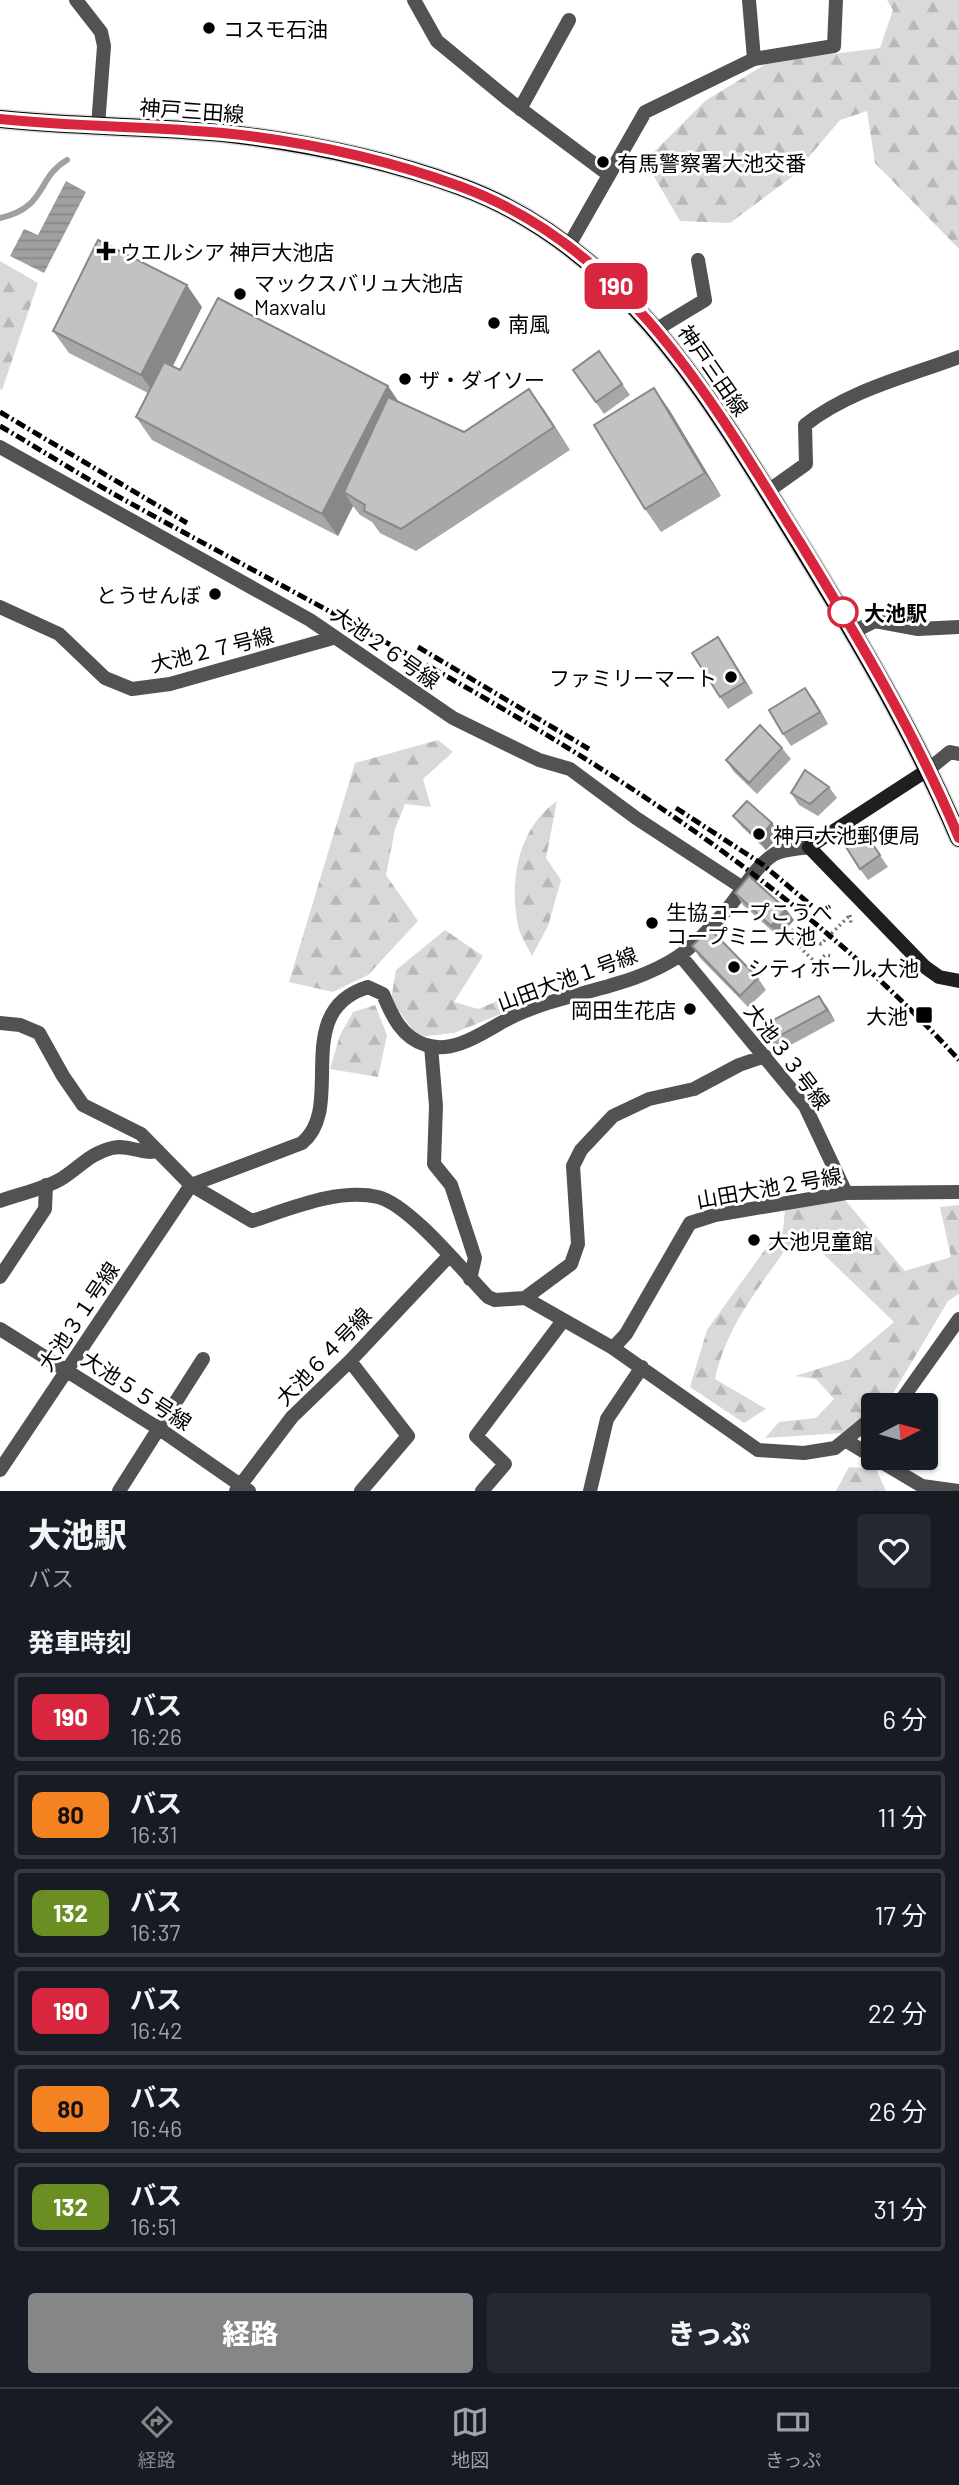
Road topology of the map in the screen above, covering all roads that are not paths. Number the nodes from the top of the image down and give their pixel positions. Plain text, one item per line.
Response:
1 (76, 0) edge
2 (414, 0) edge
3 (749, 0) edge
4 (836, 0) edge
5 (569, 20) dead end
6 (754, 60) junction
7 (520, 109) junction
8 (0, 119) edge
9 (98, 126) junction
10 (609, 175) junction
11 (568, 247) junction
12 (698, 260) dead end
13 (657, 329) junction
14 (959, 357) edge
15 (0, 446) edge
16 (768, 491) junction
17 (0, 607) edge
18 (959, 626) edge
19 (855, 631) junction
20 (333, 638) junction
21 (959, 754) edge
22 (929, 769) junction
23 (959, 838) edge
24 (809, 847) junction
25 (743, 888) junction
26 (680, 955) junction
27 (959, 981) edge
28 (0, 1023) edge
29 (431, 1046) junction
30 (765, 1056) junction
31 (159, 1151) junction
32 (46, 1185) junction
33 (191, 1185) junction
34 (959, 1192) edge
35 (846, 1193) junction
36 (0, 1201) edge
37 (448, 1256) junction
38 (0, 1277) edge
39 (470, 1279) junction
40 (525, 1298) junction
41 (959, 1319) edge
42 (562, 1322) junction
43 (0, 1328) edge
44 (613, 1348) junction
45 (203, 1359) dead end
46 (350, 1361) junction
47 (642, 1367) junction
48 (67, 1369) junction
49 (906, 1393) edge
50 (861, 1427) edge
51 (160, 1430) junction
52 (845, 1440) junction
53 (861, 1449) edge
54 (0, 1470) edge
55 (896, 1470) edge
56 (242, 1489) edge
57 (119, 1491) edge
58 (361, 1491) edge
59 (481, 1491) edge
60 (590, 1491) edge
61 (959, 1491) edge

1 - 9 street
2 - 7 street
3 - 6 street
4 - 6 street
5 - 7 street
6 - 10 street
7 - 10 street
8 - 9 main road, 神戸三田線
9 - 11 main road, 神戸三田線
10 - 11 street
11 - 13 main road, 神戸三田線
12 - 13 street
13 - 16 main road, 神戸三田線
14 - 16 street
15 - 20 street, 大池２６号線
16 - 19 main road, 神戸三田線
17 - 20 street, 大池２７号線
18 - 19 street
19 - 22 main road, 神戸三田線
20 - 25 street, 大池２６号線
21 - 22 street
22 - 23 main road, 神戸三田線
22 - 24 street, 山田大池１号線
24 - 25 street, 山田大池１号線
24 - 27 street
25 - 26 street, 山田大池１号線
26 - 29 street, 山田大池１号線
26 - 30 street, 大池３３号線
28 - 31 street
29 - 33 street
29 - 39 street
30 - 35 street, 大池３３号線
30 - 40 street
31 - 32 street
31 - 33 street
32 - 36 street
32 - 38 street
33 - 37 street
33 - 48 street, 大池３１号線
34 - 35 street, 山田大池２号線
35 - 44 street, 山田大池２号線
37 - 39 street
37 - 46 street, 大池６４号線
39 - 40 street
40 - 42 street
41 - 49 street
42 - 44 street
42 - 59 street
43 - 48 street, 大池５５号線
44 - 47 street
45 - 51 street
46 - 56 street, 大池６４号線
46 - 58 street
47 - 52 street
47 - 60 street
48 - 51 street, 大池５５号線
48 - 54 street, 大池３１号線
50 - 52 street
51 - 56 street, 大池５５号線
51 - 57 street
52 - 53 street
55 - 61 street

